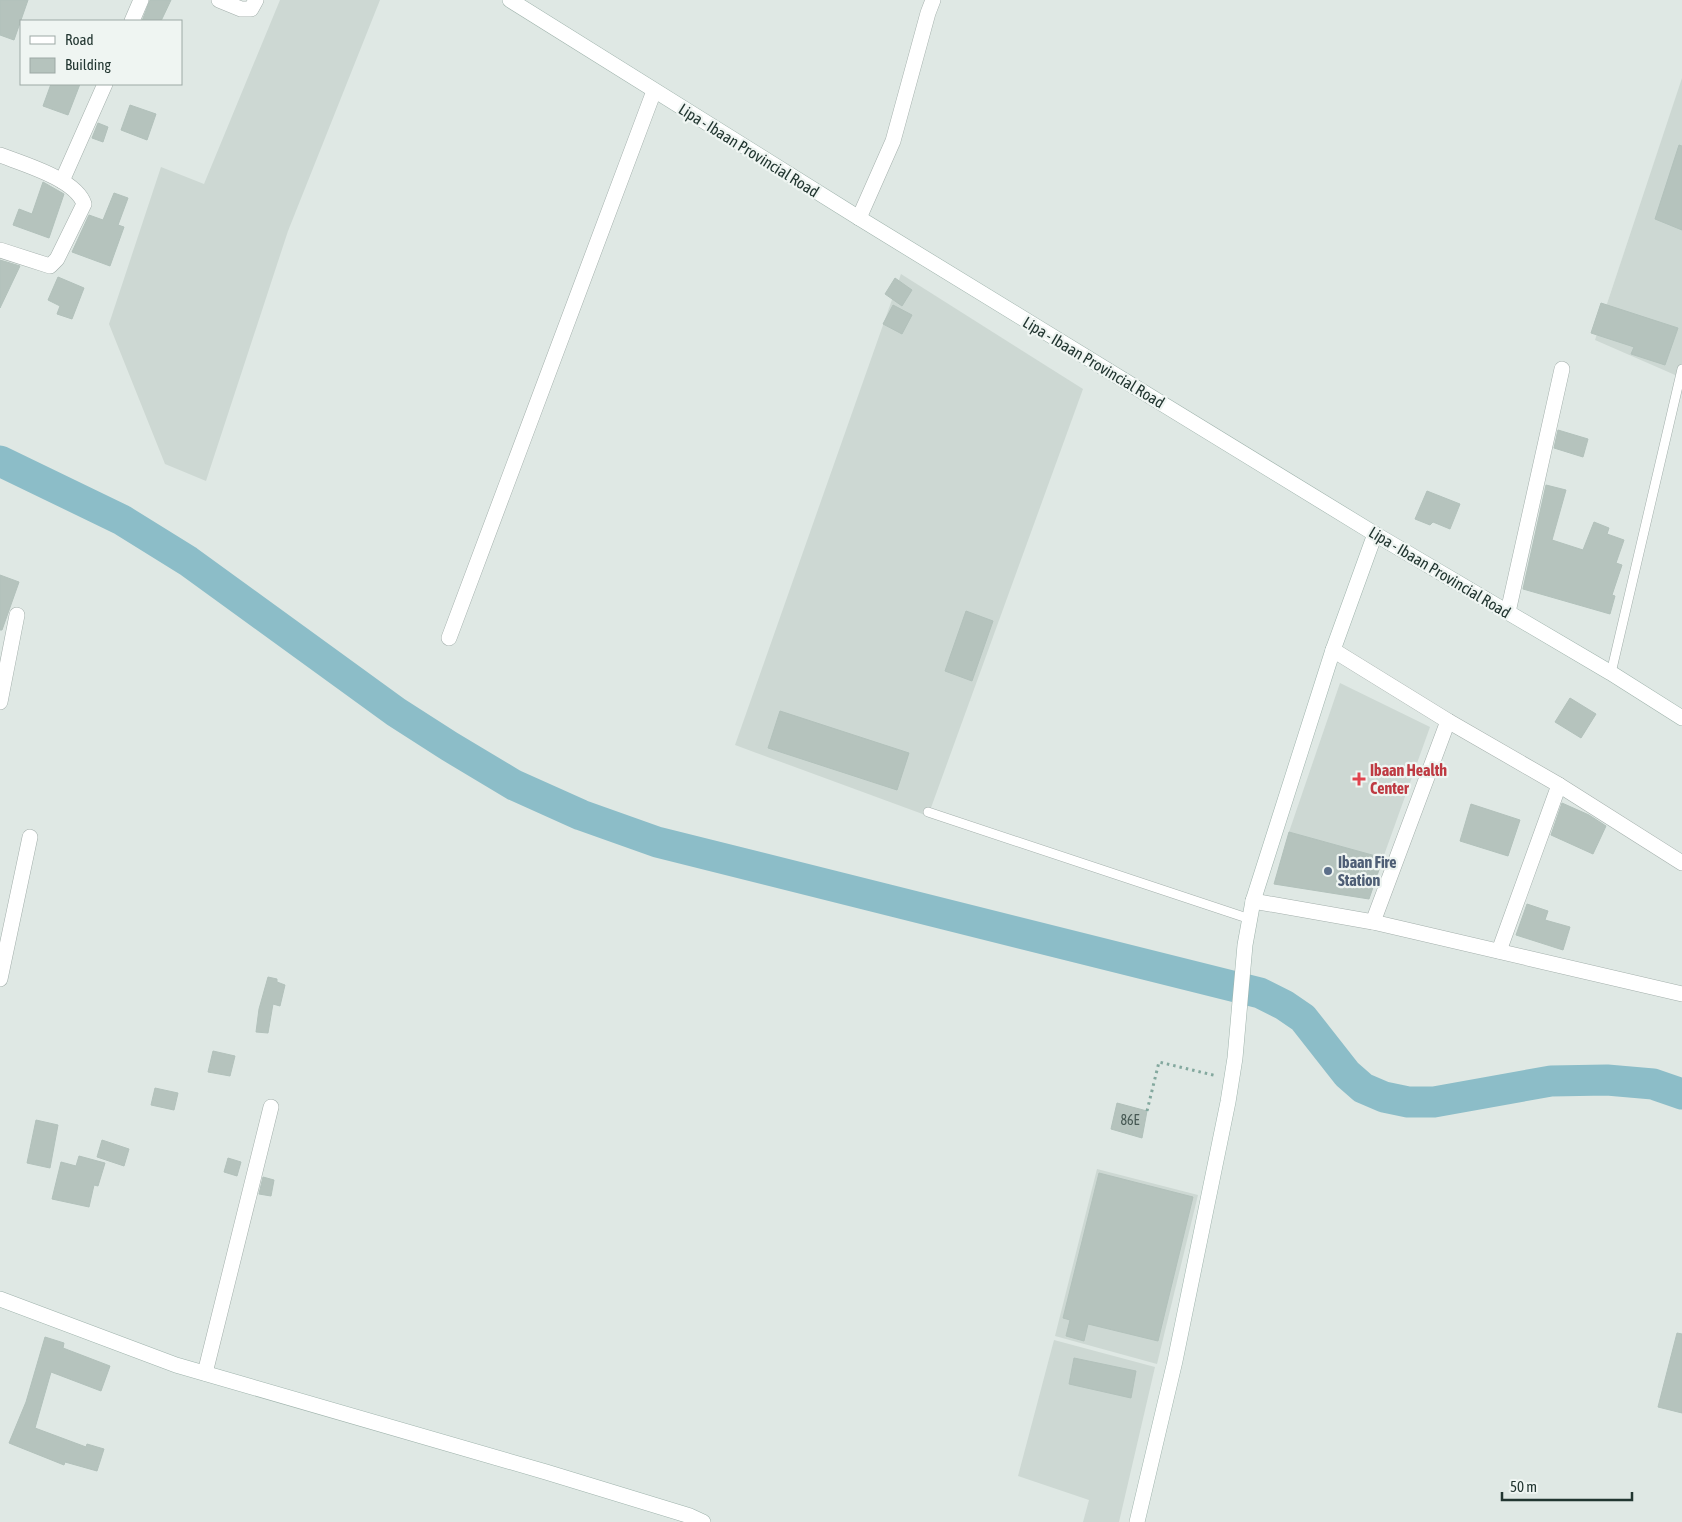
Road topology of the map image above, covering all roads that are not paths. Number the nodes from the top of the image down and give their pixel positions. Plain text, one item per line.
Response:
1 (141, 0) edge
2 (219, 0) edge
3 (256, 0) edge
4 (510, 0) edge
5 (933, 0) edge
6 (132, 20) edge
7 (105, 85) edge
8 (654, 91) junction
9 (0, 155) edge
10 (62, 181) junction
11 (859, 218) junction
12 (0, 250) edge
13 (1562, 369) dead end
14 (1682, 369) edge
15 (1375, 534) junction
16 (1508, 612) junction
17 (17, 615) dead end
18 (449, 638) dead end
19 (1333, 650) junction
20 (1611, 673) junction
21 (0, 702) edge
22 (1682, 718) edge
23 (1448, 721) junction
24 (1559, 785) junction
25 (928, 812) dead end
26 (30, 837) dead end
27 (1682, 863) edge
28 (1253, 901) junction
29 (1250, 919) junction
30 (1373, 922) junction
31 (1499, 951) junction
32 (0, 979) edge
33 (1682, 994) edge
34 (270, 1107) dead end
35 (0, 1300) edge
36 (205, 1373) junction
37 (703, 1522) edge
38 (1137, 1522) edge

1 - 6 street
2 - 3 street
4 - 8 street, Lipa - Ibaan Provincial Road
5 - 11 street
7 - 10 street
8 - 11 street, Lipa - Ibaan Provincial Road
8 - 18 street
9 - 10 street
10 - 12 street
11 - 15 street, Lipa - Ibaan Provincial Road
13 - 16 street
14 - 20 lane
15 - 16 street, Lipa - Ibaan Provincial Road
15 - 19 street
16 - 20 street, Lipa - Ibaan Provincial Road
17 - 21 street
19 - 23 street
19 - 28 street
20 - 22 street, Lipa - Ibaan Provincial Road
23 - 24 street
23 - 30 street
24 - 27 street
24 - 31 street
25 - 29 lane
26 - 32 street
28 - 29 street
28 - 30 street
29 - 38 street
30 - 31 street
31 - 33 street
34 - 36 street
35 - 36 street
36 - 37 street

